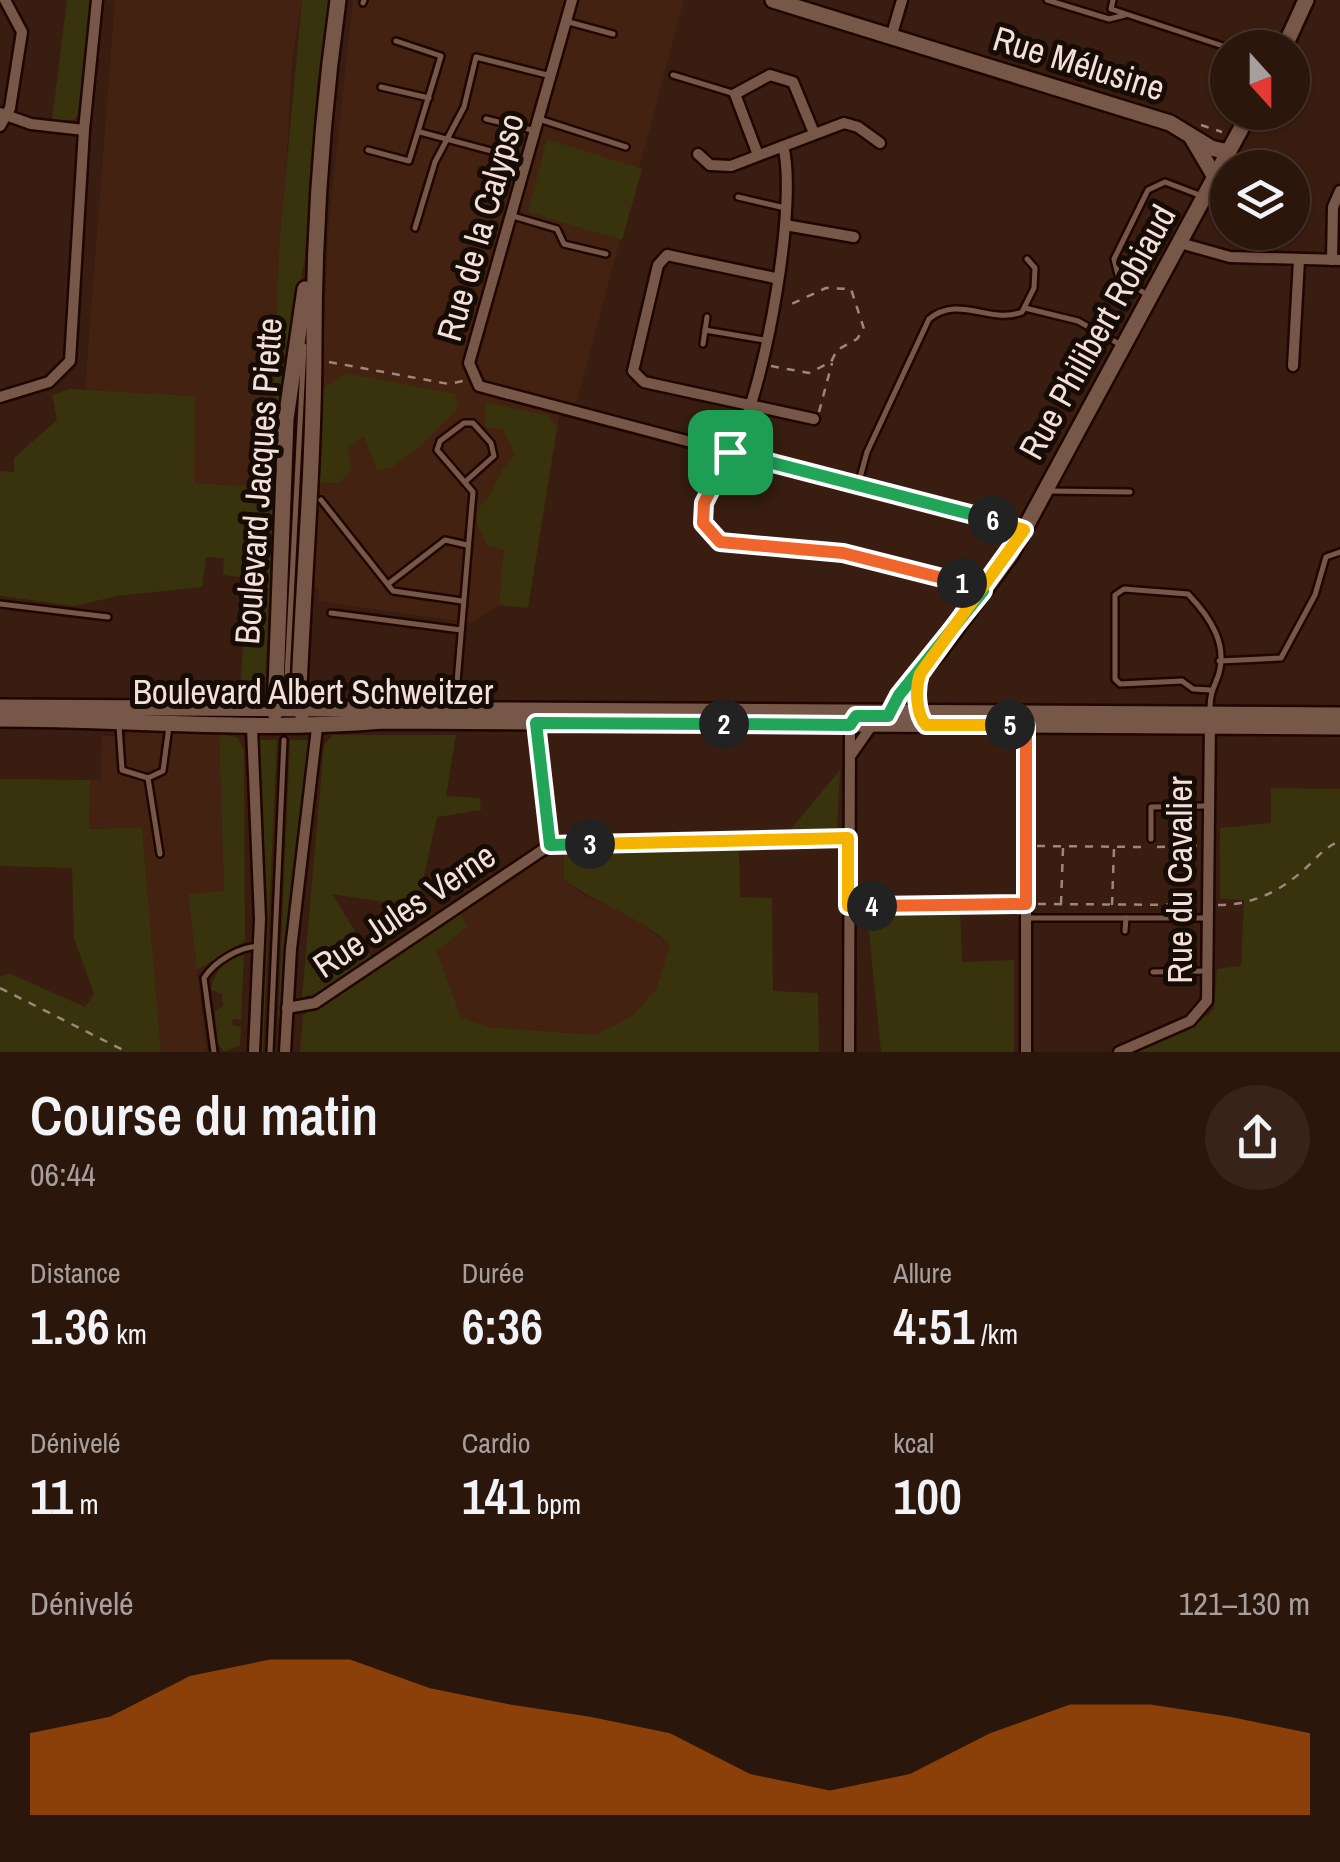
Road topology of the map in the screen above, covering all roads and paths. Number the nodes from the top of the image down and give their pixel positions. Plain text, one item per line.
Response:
1 (5, 0) edge
2 (98, 0) edge
3 (338, 0) edge
4 (572, 0) edge
5 (773, 0) edge
6 (902, 0) edge
7 (1047, 0) edge
8 (1113, 0) edge
9 (1306, 0) edge
10 (1128, 14) junction
11 (566, 21) junction
12 (1292, 30) edge
13 (613, 34) dead end
14 (892, 34) junction
15 (396, 42) dead end
16 (1210, 42) edge
17 (672, 75) dead end
18 (551, 76) junction
19 (381, 87) dead end
20 (735, 94) junction
21 (429, 98) junction
22 (2, 118) edge
23 (486, 119) dead end
24 (537, 125) junction
25 (84, 130) junction
26 (1240, 130) edge
27 (419, 132) junction
28 (814, 133) junction
29 (1187, 134) junction
30 (447, 138) junction
31 (880, 142) dead end
32 (1232, 144) junction
33 (783, 146) junction
34 (626, 147) dead end
35 (368, 150) dead end
36 (1229, 150) edge
37 (698, 154) dead end
38 (758, 155) junction
39 (528, 161) junction
40 (1210, 169) edge
41 (1210, 186) edge
42 (1340, 191) edge
43 (1204, 197) junction
44 (738, 198) dead end
45 (788, 209) junction
46 (513, 216) junction
47 (785, 225) junction
48 (415, 228) dead end
49 (854, 237) dead end
50 (1180, 243) junction
51 (606, 254) dead end
52 (1027, 259) dead end
53 (1298, 260) junction
54 (1336, 260) edge
55 (313, 261) junction
56 (775, 278) junction
57 (304, 295) junction
58 (1150, 297) junction
59 (771, 305) junction
60 (1025, 308) junction
61 (312, 312) junction
62 (707, 317) dead end
63 (705, 330) junction
64 (764, 340) junction
65 (304, 344) junction
66 (703, 344) dead end
67 (1124, 346) junction
68 (322, 361) dead end
69 (831, 362) junction
70 (760, 364) junction
71 (1293, 366) dead end
72 (474, 380) junction
73 (0, 397) edge
74 (752, 407) junction
75 (814, 418) joint
76 (730, 452) junction
77 (466, 481) junction
78 (858, 485) junction
79 (1045, 491) junction
80 (1130, 492) dead end
81 (320, 500) dead end
82 (1024, 530) junction
83 (468, 544) junction
84 (1340, 552) edge
85 (388, 584) junction
86 (983, 591) junction
87 (462, 601) junction
88 (0, 604) edge
89 (331, 612) dead end
90 (108, 616) dead end
91 (461, 630) junction
92 (1218, 661) junction
93 (920, 674) junction
94 (1210, 690) junction
95 (0, 707) edge
96 (121, 714) junction
97 (893, 715) junction
98 (1340, 715) edge
99 (455, 716) junction
100 (536, 716) junction
101 (309, 718) junction
102 (0, 719) edge
103 (272, 719) junction
104 (923, 719) junction
105 (1026, 719) junction
106 (171, 720) junction
107 (1210, 720) junction
108 (850, 725) junction
109 (872, 725) junction
110 (1340, 728) edge
111 (850, 756) junction
112 (148, 778) junction
113 (1206, 806) junction
114 (848, 838) junction
115 (1151, 839) dead end
116 (1340, 841) edge
117 (550, 845) junction
118 (1026, 846) junction
119 (1063, 846) junction
120 (1206, 846) junction
121 (1114, 847) junction
122 (160, 854) dead end
123 (1026, 904) junction
124 (1112, 904) junction
125 (1061, 905) junction
126 (1206, 905) junction
127 (848, 906) junction
128 (1026, 918) junction
129 (1126, 918) junction
130 (1206, 918) junction
131 (1125, 931) dead end
132 (259, 946) junction
133 (1153, 972) dead end
134 (1207, 972) junction
135 (0, 988) edge
136 (286, 1008) junction
137 (127, 1052) edge
138 (214, 1052) edge
139 (254, 1052) edge
140 (270, 1052) edge
141 (284, 1052) edge
142 (849, 1052) edge
143 (1026, 1052) edge
144 (1119, 1052) edge

1 - 22 street
2 - 25 street
3 - 55 main road, Boulevard Jacques Piette
4 - 11 street, Rue de la Calypso
5 - 14 main road, Rue Mélusine
6 - 14 street
7 - 10 lane
8 - 10 lane
9 - 12 main road
10 - 16 lane
11 - 13 lane
11 - 18 street, Rue de la Calypso
14 - 29 main road, Rue Mélusine
15 - 21 lane
17 - 20 lane
18 - 24 street, Rue de la Calypso
18 - 30 lane
19 - 21 lane
20 - 28 street
20 - 38 street
21 - 27 lane
22 - 25 street
23 - 24 lane
24 - 34 lane
24 - 39 street, Rue de la Calypso
25 - 73 street
26 - 32 main road, Rue Philibert Robiaud
27 - 30 lane
27 - 35 lane
28 - 31 street
28 - 33 street
29 - 32 main road, Rue Mélusine
29 - 32 path
29 - 40 main road, Rue Mélusine
30 - 39 lane
30 - 48 lane
32 - 36 main road, Rue Philibert Robiaud
33 - 38 street
33 - 45 street
37 - 38 street
39 - 46 street, Rue de la Calypso
41 - 43 main road, Rue Philibert Robiaud
42 - 54 street
43 - 50 main road, Rue Philibert Robiaud
43 - 58 lane
44 - 45 lane
45 - 47 street
46 - 51 lane
46 - 72 street, Rue de la Calypso
47 - 49 street
47 - 56 street
50 - 53 street
50 - 58 main road, Rue Philibert Robiaud
52 - 60 lane
53 - 54 street
53 - 71 street
55 - 57 main road, Boulevard Jacques Piette
55 - 61 main road, Boulevard Jacques Piette
56 - 59 street
56 - 74 street
57 - 65 lane
57 - 103 main road, Boulevard Jacques Piette
58 - 67 main road, Rue Philibert Robiaud
59 - 64 street
59 - 69 path
60 - 67 lane
60 - 78 lane
61 - 65 lane
61 - 101 main road, Boulevard Jacques Piette
62 - 63 lane
63 - 64 lane
63 - 66 lane
64 - 70 street
65 - 103 lane
67 - 79 main road, Rue Philibert Robiaud
68 - 72 path
69 - 70 path
69 - 75 path
70 - 74 street
72 - 76 street, Rue de la Calypso
74 - 75 street
74 - 76 street
76 - 78 street, Rue de la Calypso
76 - 86 street
77 - 77 lane
77 - 83 lane
78 - 82 street, Rue de la Calypso
79 - 80 lane
79 - 82 main road, Rue Philibert Robiaud
81 - 85 lane
82 - 86 main road, Rue Philibert Robiaud
83 - 85 lane
83 - 87 lane
84 - 92 lane
85 - 87 lane
86 - 93 main road, Rue Philibert Robiaud
87 - 91 lane
88 - 90 lane
89 - 91 lane
91 - 99 lane
92 - 94 lane
92 - 94 lane
93 - 97 main road, Rue Philibert Robiaud
93 - 104 main road
94 - 107 lane
95 - 96 main road, Boulevard Albert Schweitzer
96 - 102 main road, Boulevard Albert Schweitzer
96 - 103 main road, Boulevard Albert Schweitzer
96 - 106 main road, Boulevard Albert Schweitzer
96 - 112 lane
97 - 100 main road, Boulevard Albert Schweitzer
97 - 104 main road, Boulevard Albert Schweitzer
97 - 108 main road
97 - 109 main road
98 - 107 main road, Boulevard Albert Schweitzer
99 - 100 main road, Boulevard Albert Schweitzer
99 - 101 main road, Boulevard Albert Schweitzer
99 - 101 main road, Boulevard Albert Schweitzer
100 - 108 main road, Boulevard Albert Schweitzer
100 - 117 street
101 - 103 main road, Boulevard Albert Schweitzer
101 - 103 main road, Boulevard Albert Schweitzer
101 - 136 street
103 - 106 main road, Boulevard Albert Schweitzer
103 - 132 street
103 - 140 lane
104 - 105 main road, Boulevard Albert Schweitzer
104 - 109 main road, Boulevard Albert Schweitzer
105 - 107 main road, Boulevard Albert Schweitzer
105 - 118 street
106 - 112 lane
107 - 110 main road, Boulevard Albert Schweitzer
107 - 113 street, Rue du Cavalier
108 - 109 main road, Boulevard Albert Schweitzer
108 - 111 street
109 - 111 street
111 - 114 street
112 - 122 lane
113 - 115 lane
113 - 120 street, Rue du Cavalier
114 - 117 street
114 - 127 street
116 - 126 path
117 - 136 street, Rue Jules Verne
118 - 119 path
118 - 123 street
119 - 121 path
119 - 125 path
120 - 121 path
120 - 126 street, Rue du Cavalier
121 - 124 path
123 - 125 path
123 - 127 path
123 - 128 street
124 - 125 path
124 - 126 path
126 - 130 street, Rue du Cavalier
127 - 142 street
128 - 129 lane
128 - 143 street
129 - 130 lane
129 - 131 lane
130 - 134 street, Rue du Cavalier
132 - 138 lane, Rue Jules Verne
132 - 139 street
133 - 134 lane
134 - 144 street, Rue du Cavalier
135 - 137 path
136 - 141 street

